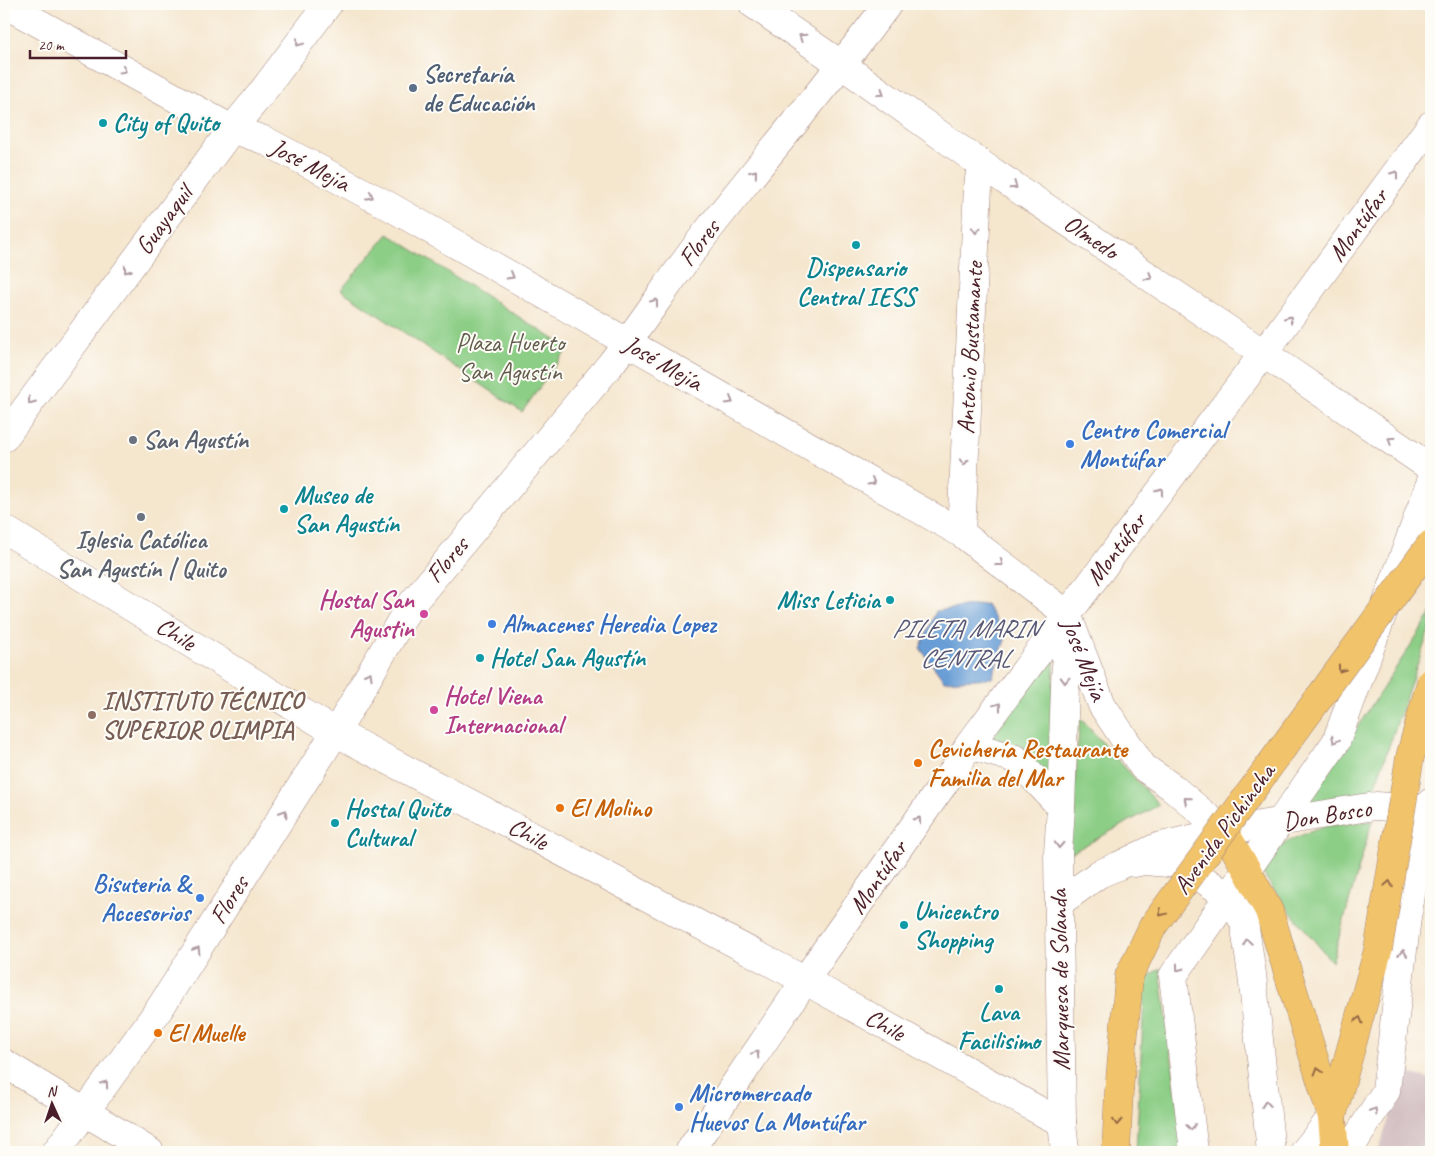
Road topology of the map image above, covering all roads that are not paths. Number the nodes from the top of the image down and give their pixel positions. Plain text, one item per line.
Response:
1 (4, 4) edge
2 (328, 4) edge
3 (753, 4) edge
4 (888, 4) edge
5 (842, 65) junction
6 (1431, 125) edge
7 (232, 129) junction
8 (981, 164) junction
9 (628, 342) junction
10 (1264, 353) junction
11 (4, 438) edge
12 (1431, 468) edge
13 (1431, 481) edge
14 (4, 529) edge
15 (961, 533) junction
16 (1431, 544) edge
17 (1067, 614) junction
18 (1431, 682) edge
19 (335, 732) junction
20 (968, 745) junction
21 (1061, 807) junction
22 (1430, 808) edge
23 (1280, 822) junction
24 (1224, 831) junction
25 (1118, 866) junction
26 (1247, 870) junction
27 (1229, 897) junction
28 (1059, 903) junction
29 (806, 981) junction
30 (4, 1063) edge
31 (85, 1113) junction
32 (1332, 1117) junction
33 (1062, 1122) junction
34 (56, 1152) edge
35 (150, 1152) edge
36 (689, 1152) edge
37 (1065, 1152) edge
38 (1116, 1152) edge
39 (1194, 1152) edge
40 (1271, 1152) edge
41 (1304, 1152) edge
42 (1335, 1152) edge
43 (1348, 1152) edge

1 -> 7 street, José Mejía
2 -> 7 street, Guayaquil
5 -> 3 street, Olmedo
4 - 5 street, Flores
5 -> 8 street, Olmedo
9 -> 5 street, Flores
10 -> 6 street, Montúfar
7 -> 9 street, José Mejía
7 -> 11 street, Guayaquil
8 -> 10 street, Olmedo
8 -> 15 street, Antonio Bustamante
9 -> 15 street, José Mejía
19 -> 9 street, Flores
12 -> 10 street, Olmedo
17 -> 10 street, Montúfar
13 -> 23 street
14 - 19 street, Chile
15 -> 17 street, José Mejía
16 -> 38 main road, Avenida Pichincha, bridge
20 -> 17 street, Montúfar
17 -> 21 street, Marquesa de Solanda
24 -> 17 street, José Mejía
32 -> 18 main road, bridge
19 - 29 street, Chile
31 -> 19 street, Flores
20 - 21 street
29 -> 20 street, Montúfar
21 -> 28 street, Marquesa de Solanda
22 - 23 street, Don Bosco
43 -> 22 street
23 - 24 street, Don Bosco
23 - 26 street
24 - 25 street, Don Bosco
24 - 26 main road
25 - 27 street
25 - 28 street, Don Bosco
26 - 27 street
32 -> 26 main road
27 -> 39 street
40 -> 27 street
28 - 33 street, Marquesa de Solanda
29 - 33 street, Chile
36 -> 29 street, Montúfar
30 - 31 street
31 - 34 street, Flores
31 - 35 street
32 - 41 street
32 - 42 main road
33 - 37 street, Marquesa de Solanda

